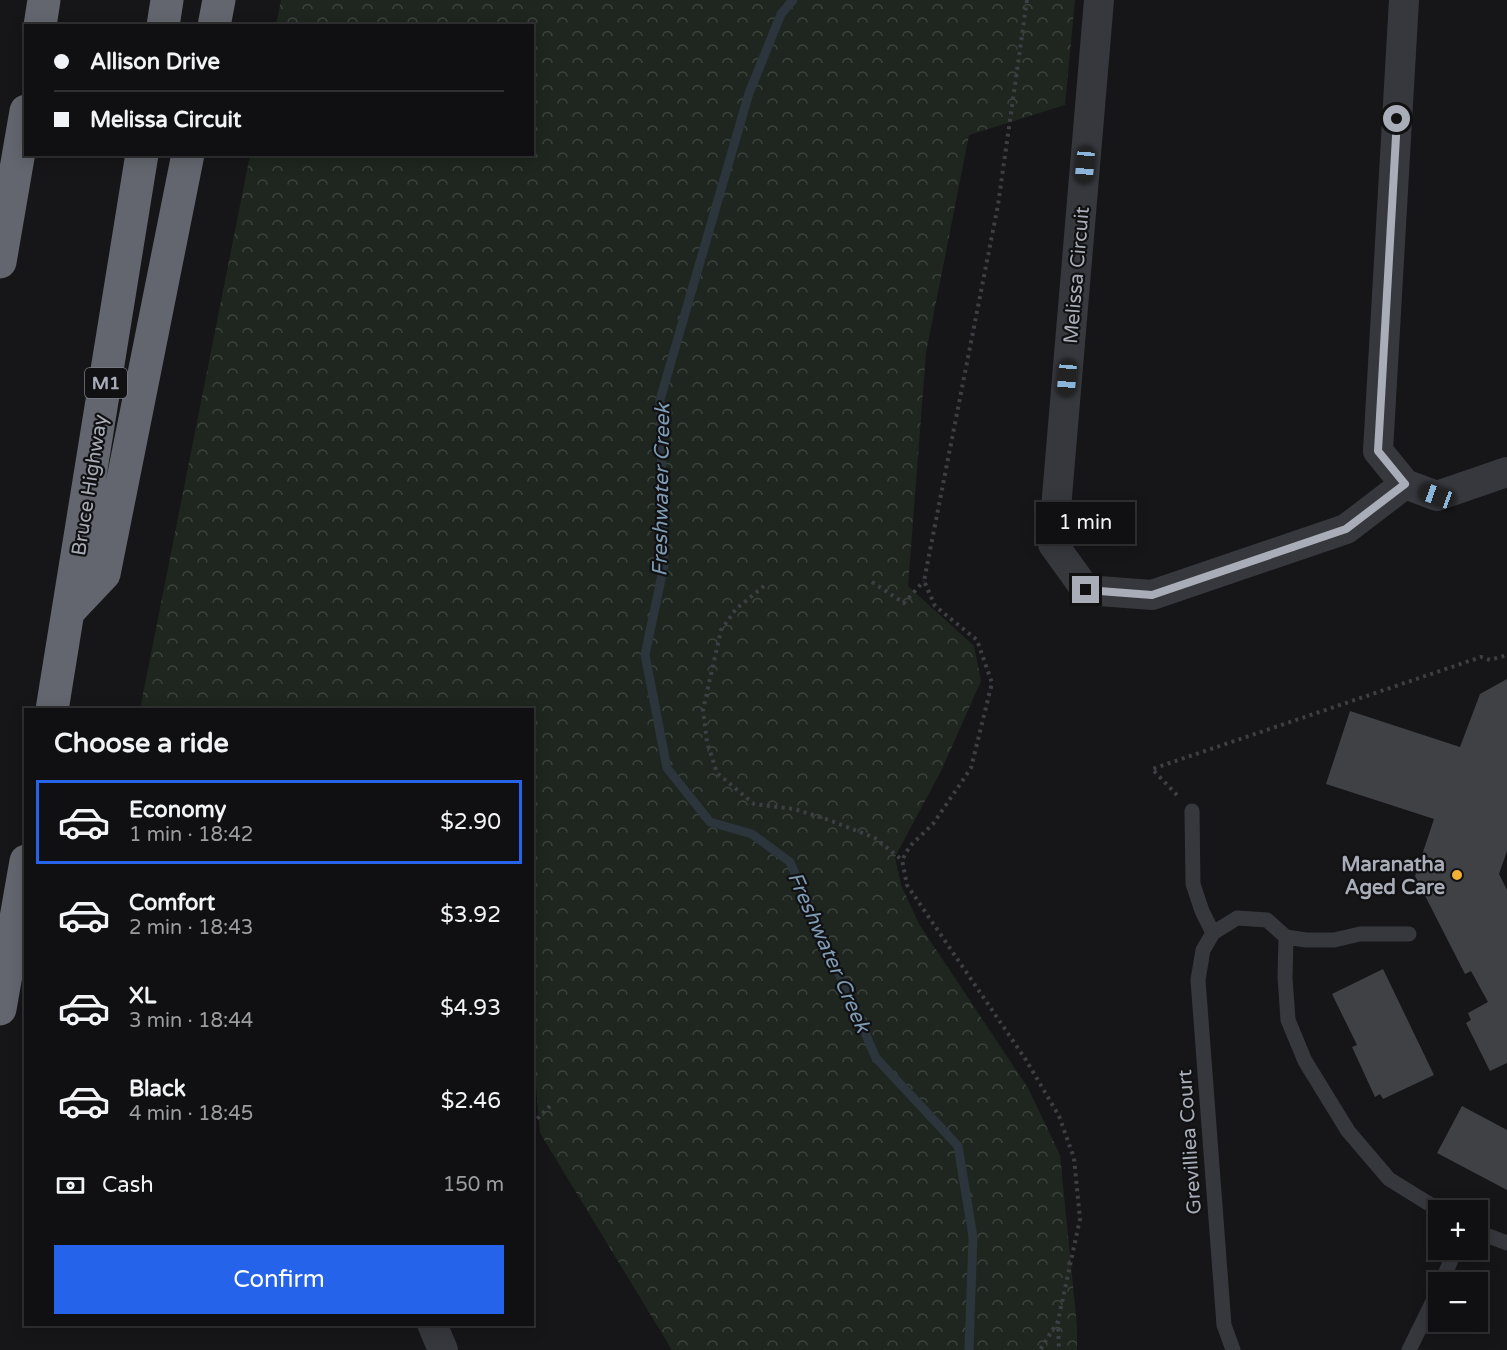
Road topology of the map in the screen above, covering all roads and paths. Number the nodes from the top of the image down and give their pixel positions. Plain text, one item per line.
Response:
1 (44, 0) edge
2 (167, 0) edge
3 (219, 0) edge
4 (1027, 0) edge
5 (1099, 0) edge
6 (1404, 0) edge
7 (40, 24) edge
8 (163, 24) edge
9 (214, 24) edge
10 (24, 123) edge
11 (142, 156) edge
12 (188, 156) edge
13 (0, 262) edge
14 (1507, 472) edge
15 (1405, 484) junction
16 (924, 581) junction
17 (872, 582) dead end
18 (764, 586) dead end
19 (69, 612) junction
20 (1507, 655) edge
21 (52, 708) edge
22 (1192, 811) joint
23 (902, 860) junction
24 (24, 872) edge
25 (1213, 933) junction
26 (1409, 934) dead end
27 (1286, 937) junction
28 (0, 1009) edge
29 (550, 1106) dead end
30 (534, 1122) edge
31 (1428, 1203) edge
32 (1488, 1236) edge
33 (1507, 1243) edge
34 (1428, 1311) edge
35 (1058, 1321) junction
36 (433, 1326) edge
37 (442, 1350) edge
38 (1040, 1350) edge
39 (1059, 1350) edge
40 (1233, 1350) edge
41 (1409, 1350) edge

1 - 7 highway
2 - 8 highway
3 - 9 highway
4 - 16 path
5 - 15 street, Melissa Circuit
6 - 15 street
10 - 13 highway
11 - 19 highway, Bruce Highway / M1
12 - 19 highway
14 - 15 street
16 - 17 path
16 - 23 path
18 - 23 path
19 - 21 highway, Bruce Highway / M1
20 - 22 path
22 - 25 lane
23 - 35 path
24 - 28 highway
25 - 27 lane
25 - 40 lane, Grevilliea Court
26 - 27 lane
27 - 31 lane
29 - 30 path
32 - 33 lane
34 - 41 lane
35 - 38 path
35 - 39 path
36 - 37 street

